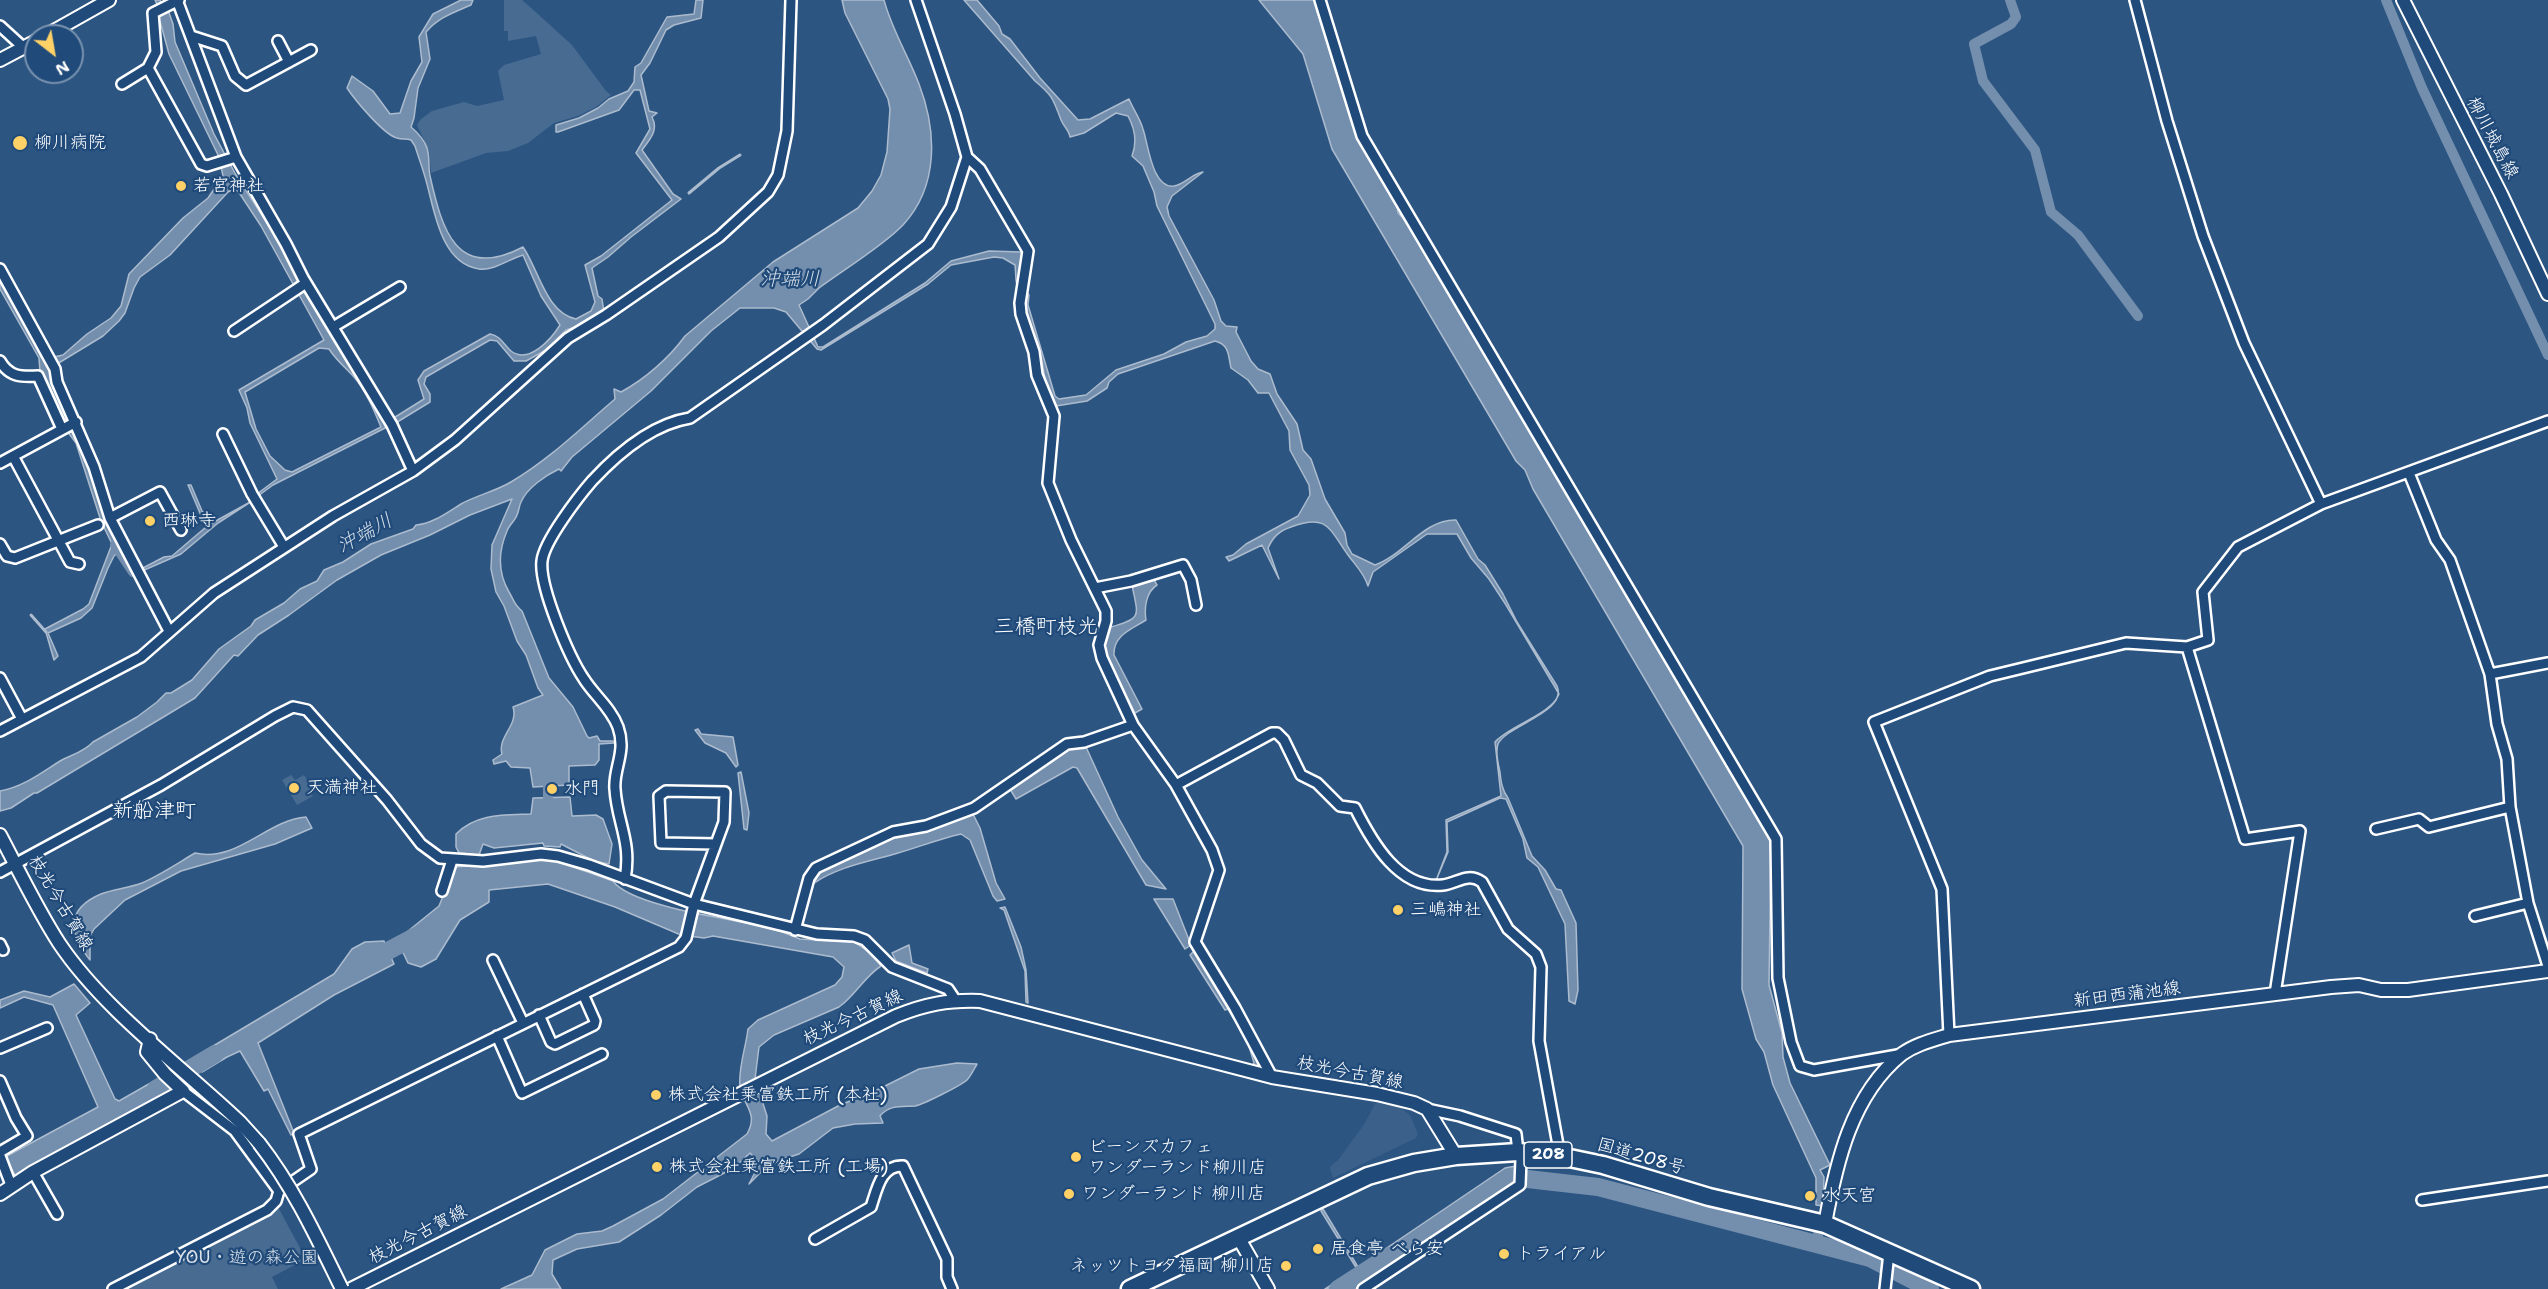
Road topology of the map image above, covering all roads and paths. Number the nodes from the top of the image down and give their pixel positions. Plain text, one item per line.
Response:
1 (109, 0) edge
2 (178, 0) edge
3 (791, 0) edge
4 (916, 0) edge
5 (1320, 0) edge
6 (2135, 0) edge
7 (2403, 0) edge
8 (66, 24) edge
9 (0, 26) edge
10 (191, 36) junction
11 (278, 41) dead end
12 (23, 47) joint
13 (311, 50) dead end
14 (0, 60) edge
15 (289, 62) junction
16 (148, 68) junction
17 (122, 84) dead end
18 (967, 157) junction
19 (233, 158) junction
20 (0, 269) edge
21 (302, 286) junction
22 (400, 287) dead end
23 (2548, 294) edge
24 (333, 327) junction
25 (234, 331) dead end
26 (0, 361) edge
27 (2548, 421) edge
28 (74, 423) junction
29 (62, 429) junction
30 (223, 434) dead end
31 (13, 456) junction
32 (0, 463) edge
33 (413, 471) junction
34 (2409, 473) junction
35 (2321, 504) junction
36 (110, 518) junction
37 (98, 525) dead end
38 (180, 530) dead end
39 (59, 542) junction
40 (0, 544) edge
41 (284, 547) junction
42 (79, 564) dead end
43 (1095, 588) junction
44 (1196, 605) dead end
45 (169, 631) junction
46 (2187, 647) junction
47 (2548, 663) edge
48 (2490, 674) junction
49 (0, 678) edge
50 (22, 719) junction
51 (1133, 725) junction
52 (0, 731) edge
53 (1176, 785) junction
54 (2510, 807) junction
55 (2376, 829) dead end
56 (0, 835) edge
57 (716, 844) junction
58 (452, 860) junction
59 (15, 863) junction
60 (0, 872) edge
61 (625, 879) junction
62 (442, 891) dead end
63 (2528, 903) junction
64 (694, 904) junction
65 (2475, 916) dead end
66 (795, 930) junction
67 (493, 960) dead end
68 (2548, 966) edge
69 (2548, 971) edge
70 (583, 994) junction
71 (2275, 994) junction
72 (956, 1001) junction
73 (539, 1015) junction
74 (523, 1023) junction
75 (47, 1028) dead end
76 (1949, 1035) junction
77 (497, 1036) junction
78 (150, 1039) junction
79 (0, 1048) edge
80 (602, 1054) dead end
81 (1903, 1054) junction
82 (1272, 1077) junction
83 (0, 1081) edge
84 (182, 1089) junction
85 (1427, 1109) junction
86 (0, 1155) edge
87 (1456, 1156) junction
88 (1520, 1156) junction
89 (1560, 1156) junction
90 (33, 1172) junction
91 (2548, 1181) edge
92 (10, 1183) junction
93 (279, 1191) junction
94 (0, 1194) edge
95 (2422, 1200) dead end
96 (57, 1214) dead end
97 (1825, 1224) junction
98 (1238, 1237) junction
99 (815, 1239) dead end
100 (1889, 1253) junction
101 (113, 1289) edge
102 (342, 1289) edge
103 (351, 1289) edge
104 (952, 1289) edge
105 (1130, 1289) edge
106 (1268, 1289) edge
107 (1363, 1289) edge
108 (1885, 1289) edge
109 (1971, 1289) edge

1 - 8 main road
2 - 10 street
2 - 16 street
3 - 33 street
4 - 18 street
5 - 81 street
6 - 35 street
7 - 23 main road, 柳川城島線
9 - 12 street
10 - 15 street
10 - 19 street
11 - 15 street
12 - 14 main road
13 - 15 street
16 - 17 street
16 - 19 street
18 - 43 street
18 - 61 street
19 - 21 street
20 - 28 street
21 - 24 street
21 - 25 street
22 - 24 street
24 - 33 street
26 - 29 street
27 - 34 street
28 - 29 street
28 - 36 street
29 - 31 street
30 - 41 street
31 - 32 street
31 - 39 street
33 - 41 street
34 - 35 street
34 - 48 street
35 - 46 street
36 - 38 street
36 - 45 street
37 - 39 street
39 - 40 street
39 - 42 street
41 - 45 street
43 - 44 street
43 - 51 street
45 - 50 street
46 - 71 street
46 - 76 street
47 - 48 street
48 - 54 street
49 - 50 street
50 - 52 street
51 - 53 street
51 - 66 street
53 - 82 street
53 - 89 street
54 - 55 street
54 - 63 street
56 - 59 main road, 枝光今古賀線
57 - 57 street
57 - 64 street
58 - 59 street
58 - 61 street
58 - 62 street
59 - 60 street
59 - 78 main road, 枝光今古賀線
61 - 64 street
63 - 65 street
63 - 68 street
64 - 66 street
64 - 70 street
66 - 72 street
67 - 74 street
69 - 71 main road, 新田西蒲池線
70 - 73 street
70 - 73 street
71 - 76 main road, 新田西蒲池線
72 - 82 main road, 枝光今古賀線
72 - 103 main road, 枝光今古賀線
73 - 74 street
74 - 77 street
75 - 79 street
76 - 81 main road, 新田西蒲池線
77 - 80 street
77 - 93 street
78 - 84 main road
78 - 102 main road, 枝光今古賀線, bridge
81 - 97 main road, 新田西蒲池線
82 - 85 main road, 枝光今古賀線
83 - 86 street
84 - 90 main road
84 - 93 street
85 - 87 main road
85 - 88 street
86 - 92 street
87 - 88 highway, 国道208号 / 208
87 - 98 highway, 国道208号 / 208
88 - 89 highway, 国道208号 / 208
88 - 107 street
89 - 97 highway, 国道208号 / 208
90 - 92 main road
90 - 96 street
91 - 95 street
92 - 94 main road
93 - 101 street
97 - 100 highway, 国道208号 / 208
98 - 105 highway, 国道208号 / 208
98 - 106 main road
99 - 104 street
100 - 108 street
100 - 109 highway, 国道208号 / 208

